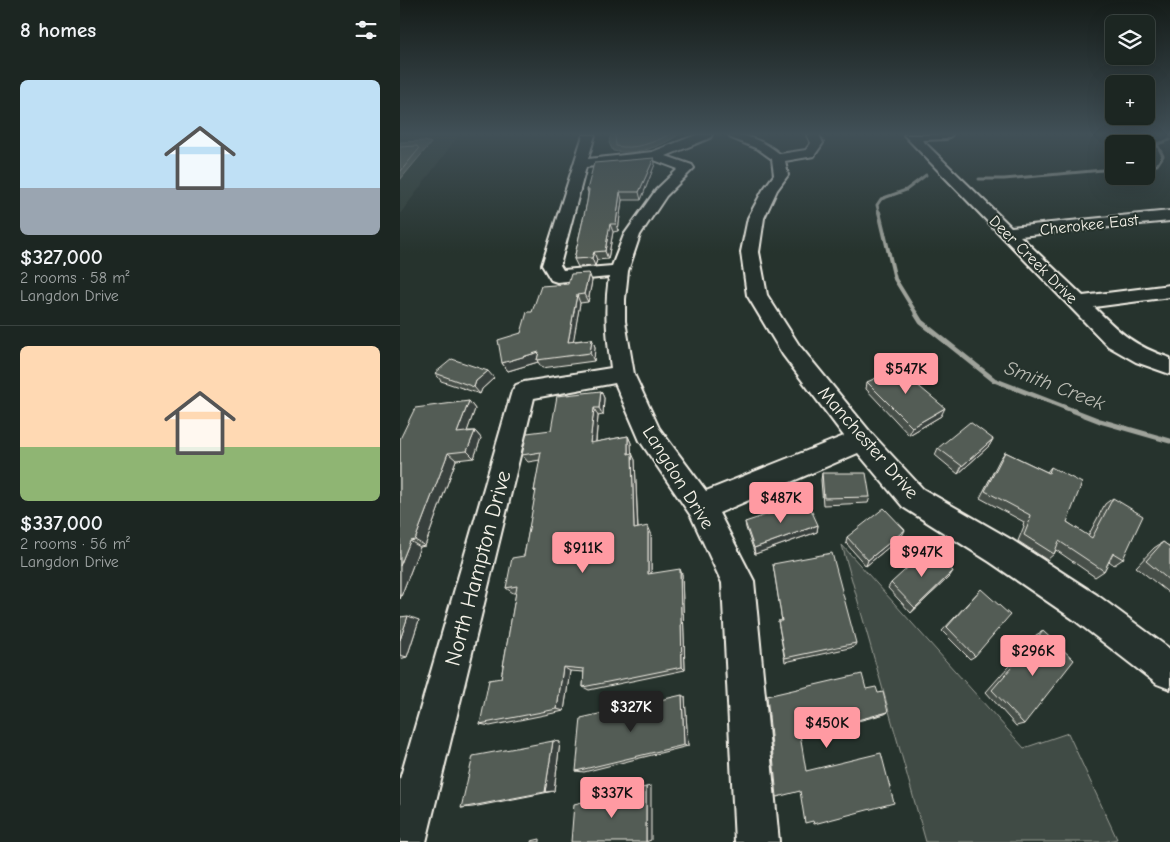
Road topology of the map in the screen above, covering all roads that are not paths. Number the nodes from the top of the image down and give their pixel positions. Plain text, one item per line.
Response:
1 (577, 174) edge
2 (681, 174) edge
3 (781, 174) edge
4 (950, 174) edge
5 (1170, 216) edge
6 (1008, 232) junction
7 (619, 271) junction
8 (1170, 291) edge
9 (1078, 302) junction
10 (1170, 366) edge
11 (623, 374) junction
12 (862, 440) junction
13 (701, 507) junction
14 (1170, 671) edge
15 (404, 842) edge
16 (757, 842) edge

1 - 7 street
2 - 7 street, Langdon Drive
3 - 12 street, Manchester Drive
4 - 6 street, Deer Creek Drive
5 - 6 street, Cherokee East
6 - 9 street, Deer Creek Drive
7 - 11 street, Langdon Drive
8 - 9 street
9 - 10 street, Deer Creek Drive
11 - 13 street, Langdon Drive
11 - 15 street, North Hampton Drive
12 - 13 street
12 - 14 street, Manchester Drive
13 - 16 street, Langdon Drive

